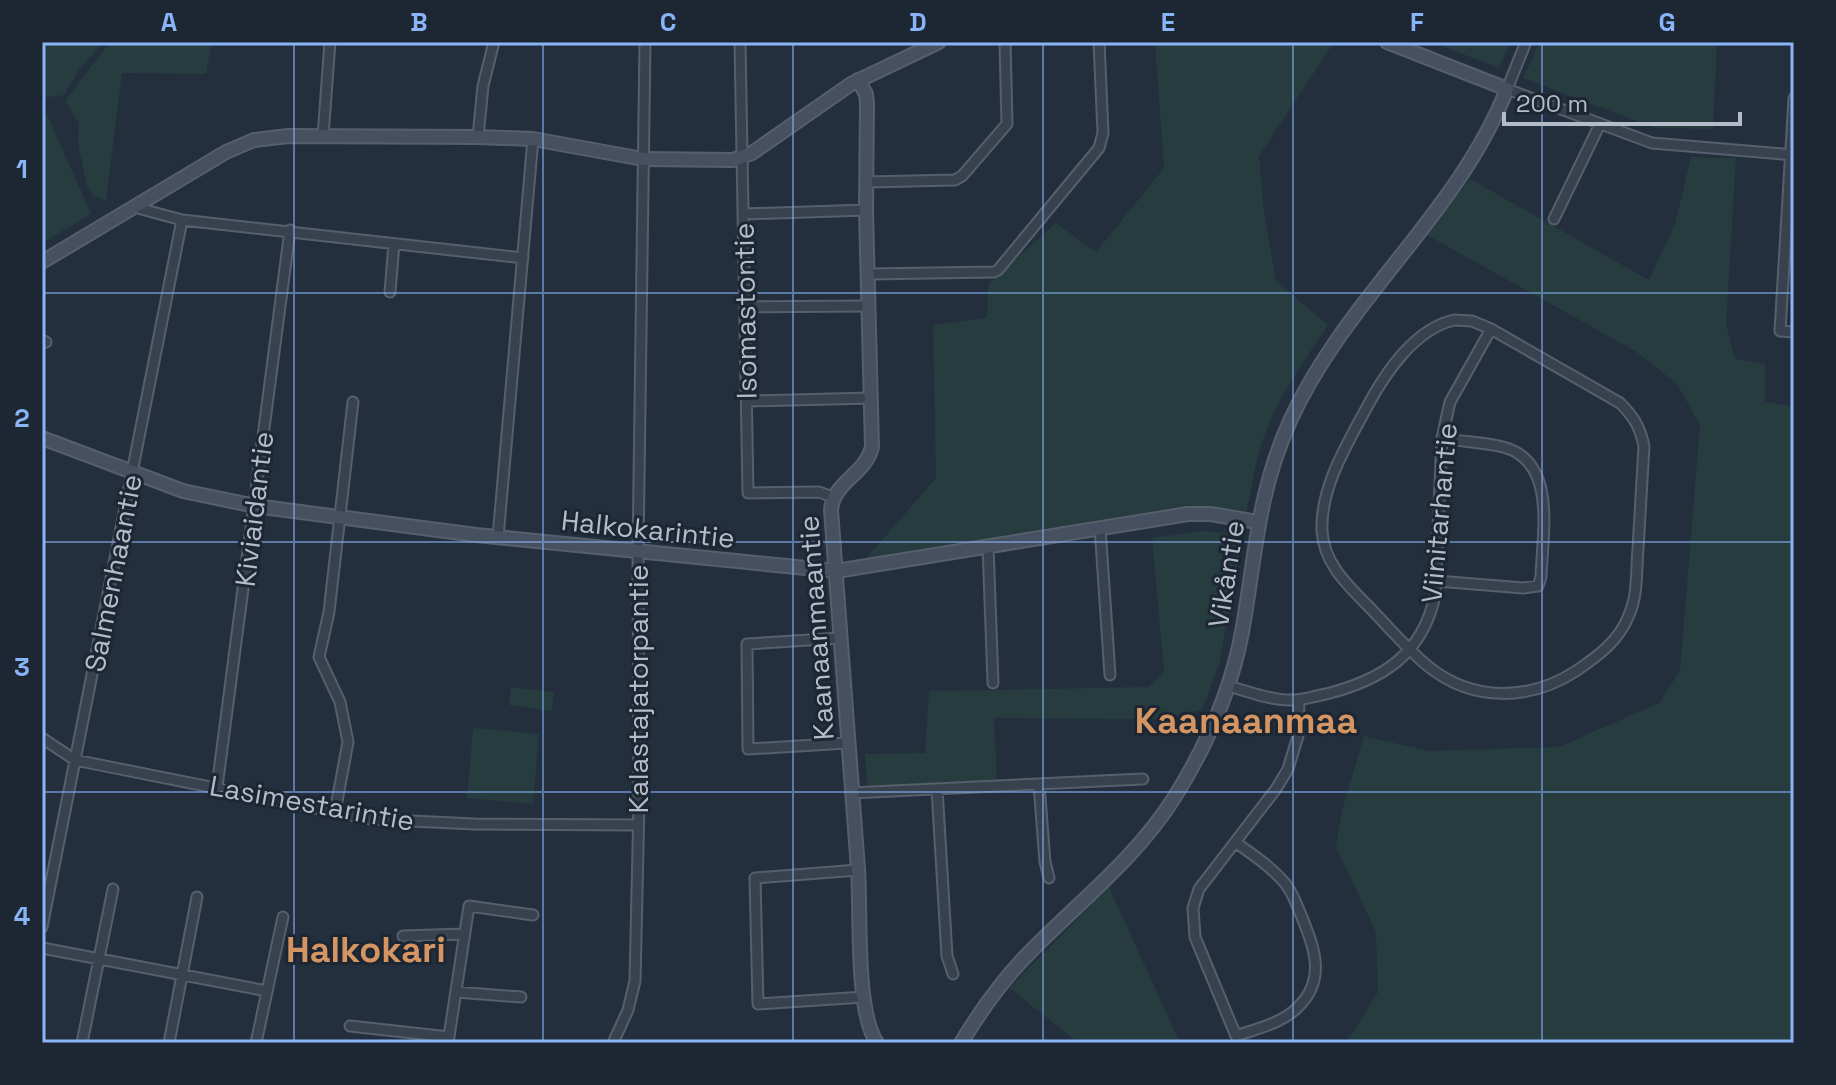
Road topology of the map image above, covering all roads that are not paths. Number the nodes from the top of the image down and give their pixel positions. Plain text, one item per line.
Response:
1 (330, 42) edge
2 (494, 42) edge
3 (645, 42) edge
4 (740, 42) edge
5 (939, 42) edge
6 (1005, 42) edge
7 (1099, 42) edge
8 (1387, 42) edge
9 (1526, 42) edge
10 (858, 80) junction
11 (1507, 89) junction
12 (1794, 98) edge
13 (1600, 124) junction
14 (323, 136) junction
15 (478, 137) junction
16 (533, 139) junction
17 (1792, 155) edge
18 (741, 157) junction
19 (643, 159) junction
20 (867, 182) junction
21 (134, 207) junction
22 (866, 210) junction
23 (744, 214) junction
24 (1554, 219) dead end
25 (182, 220) junction
26 (1790, 225) edge
27 (290, 230) junction
28 (394, 244) junction
29 (523, 258) junction
30 (42, 262) edge
31 (869, 274) junction
32 (390, 292) dead end
33 (868, 306) junction
34 (746, 307) junction
35 (1491, 329) junction
36 (1794, 332) edge
37 (871, 398) junction
38 (747, 401) junction
39 (353, 402) dead end
40 (42, 438) edge
41 (1442, 438) junction
42 (133, 472) junction
43 (833, 497) junction
44 (255, 506) junction
45 (338, 518) junction
46 (1257, 522) junction
47 (1100, 527) junction
48 (498, 537) junction
49 (988, 545) junction
50 (638, 552) junction
51 (836, 571) junction
52 (1437, 581) junction
53 (841, 638) junction
54 (1410, 649) junction
55 (1110, 675) dead end
56 (993, 683) dead end
57 (1228, 686) junction
58 (1299, 700) junction
59 (42, 738) edge
60 (847, 743) junction
61 (75, 760) junction
62 (1143, 779) dead end
63 (1039, 784) junction
64 (217, 787) junction
65 (937, 789) junction
66 (851, 793) junction
67 (335, 812) junction
68 (638, 825) junction
69 (1235, 842) junction
70 (858, 870) junction
71 (1049, 878) dead end
72 (113, 889) dead end
73 (197, 897) dead end
74 (533, 915) dead end
75 (283, 917) dead end
76 (42, 927) edge
77 (464, 934) junction
78 (403, 936) dead end
79 (42, 948) edge
80 (99, 958) junction
81 (953, 974) dead end
82 (181, 976) junction
83 (267, 991) junction
84 (456, 992) junction
85 (521, 997) dead end
86 (864, 997) junction
87 (350, 1026) dead end
88 (448, 1040) edge
89 (82, 1043) edge
90 (169, 1043) edge
91 (256, 1043) edge
92 (613, 1043) edge
93 (877, 1043) edge
94 (961, 1043) edge

1 - 14 street
2 - 15 street
3 - 19 street, Kalastajatorpantie
4 - 18 street, Isomastontie
5 - 10 street
6 - 20 street
7 - 31 street
8 - 11 street
9 - 11 street
10 - 18 street
10 - 20 street, Kaanaanmaantie
11 - 13 street
11 - 46 street, Vikåntie
12 - 17 street
13 - 17 street
13 - 24 street
14 - 15 street
14 - 21 street
15 - 16 street
16 - 19 street
16 - 29 street
17 - 26 street
18 - 19 street
18 - 23 street, Isomastontie
19 - 50 street, Kalastajatorpantie
20 - 22 street, Kaanaanmaantie
21 - 25 street
21 - 30 street
22 - 23 street
22 - 31 street, Kaanaanmaantie
23 - 34 street, Isomastontie
25 - 27 street
25 - 42 street, Salmenhaantie
26 - 36 street
27 - 28 street
27 - 44 street, Kiviaidantie
28 - 29 street
28 - 32 street
29 - 48 street
31 - 33 street, Kaanaanmaantie
33 - 34 street
33 - 37 street, Kaanaanmaantie
34 - 38 street, Isomastontie
35 - 41 street, Viinitarhantie
35 - 54 street
35 - 54 street
37 - 38 street
37 - 43 street, Kaanaanmaantie
38 - 43 street, Isomastontie
39 - 45 street
40 - 42 street, Halkokarintie
41 - 52 street, Viinitarhantie
41 - 52 street
42 - 44 street, Halkokarintie
42 - 61 street, Salmenhaantie
43 - 51 street, Kaanaanmaantie
44 - 45 street, Halkokarintie
44 - 64 street, Kiviaidantie
45 - 48 street, Halkokarintie
45 - 67 street
46 - 47 street, Halkokarintie
46 - 57 street, Vikåntie
47 - 49 street, Halkokarintie
47 - 55 street
48 - 50 street, Halkokarintie
49 - 51 street, Halkokarintie
49 - 56 street
50 - 51 street, Halkokarintie
50 - 68 street, Kalastajatorpantie
51 - 53 street, Kaanaanmaantie
52 - 54 street, Viinitarhantie
53 - 60 street, Kaanaanmaantie
53 - 60 street
54 - 58 street, Viinitarhantie
57 - 58 street, Viinitarhantie
57 - 94 street, Vikåntie
58 - 69 street
59 - 61 street, Lasimestarintie
60 - 66 street, Kaanaanmaantie
61 - 64 street, Lasimestarintie
61 - 76 street, Salmenhaantie
62 - 63 street
63 - 65 street
63 - 71 street
64 - 67 street, Lasimestarintie
65 - 66 street
65 - 81 street
66 - 70 street, Kaanaanmaantie
67 - 68 street, Lasimestarintie
68 - 92 street, Kalastajatorpantie
69 - 69 street
70 - 86 street, Kaanaanmaantie
70 - 86 street
72 - 80 street
73 - 82 street
74 - 77 street
75 - 83 street
77 - 78 street
77 - 84 street
79 - 80 street
80 - 82 street
80 - 89 street
82 - 83 street
82 - 90 street
83 - 91 street
84 - 85 street
84 - 88 street
86 - 93 street, Kaanaanmaantie
87 - 88 street

